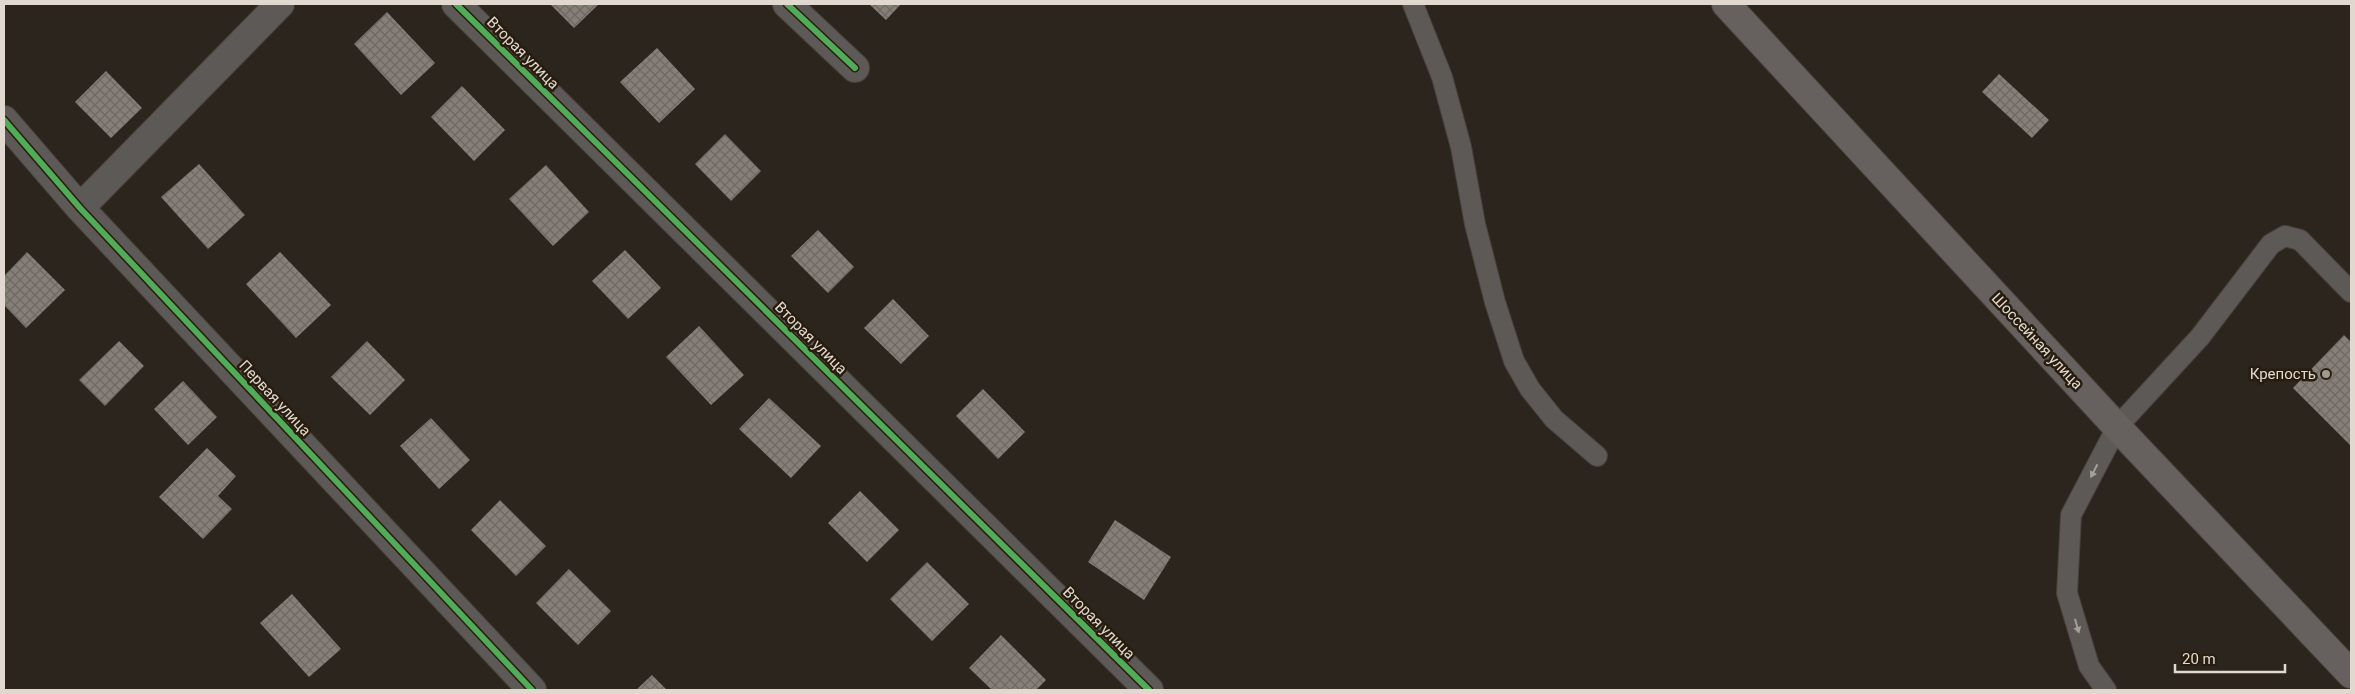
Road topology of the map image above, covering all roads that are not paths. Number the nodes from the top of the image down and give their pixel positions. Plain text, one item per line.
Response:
1 (280, 4) edge
2 (456, 4) edge
3 (787, 4) edge
4 (1413, 4) edge
5 (1726, 4) edge
6 (855, 68) dead end
7 (4, 120) edge
8 (80, 208) junction
9 (2351, 292) edge
10 (2117, 428) junction
11 (1597, 456) dead end
12 (2351, 674) edge
13 (532, 690) edge
14 (1149, 690) edge
15 (2106, 690) edge

1 - 8 street
2 - 14 street, Вторая улица
3 - 6 street
4 - 11 lane
5 - 10 main road, Шоссейная улица
7 - 8 street, Первая улица
8 - 13 street, Первая улица
9 - 10 lane
10 - 12 main road, Шоссейная улица
10 -> 15 lane

